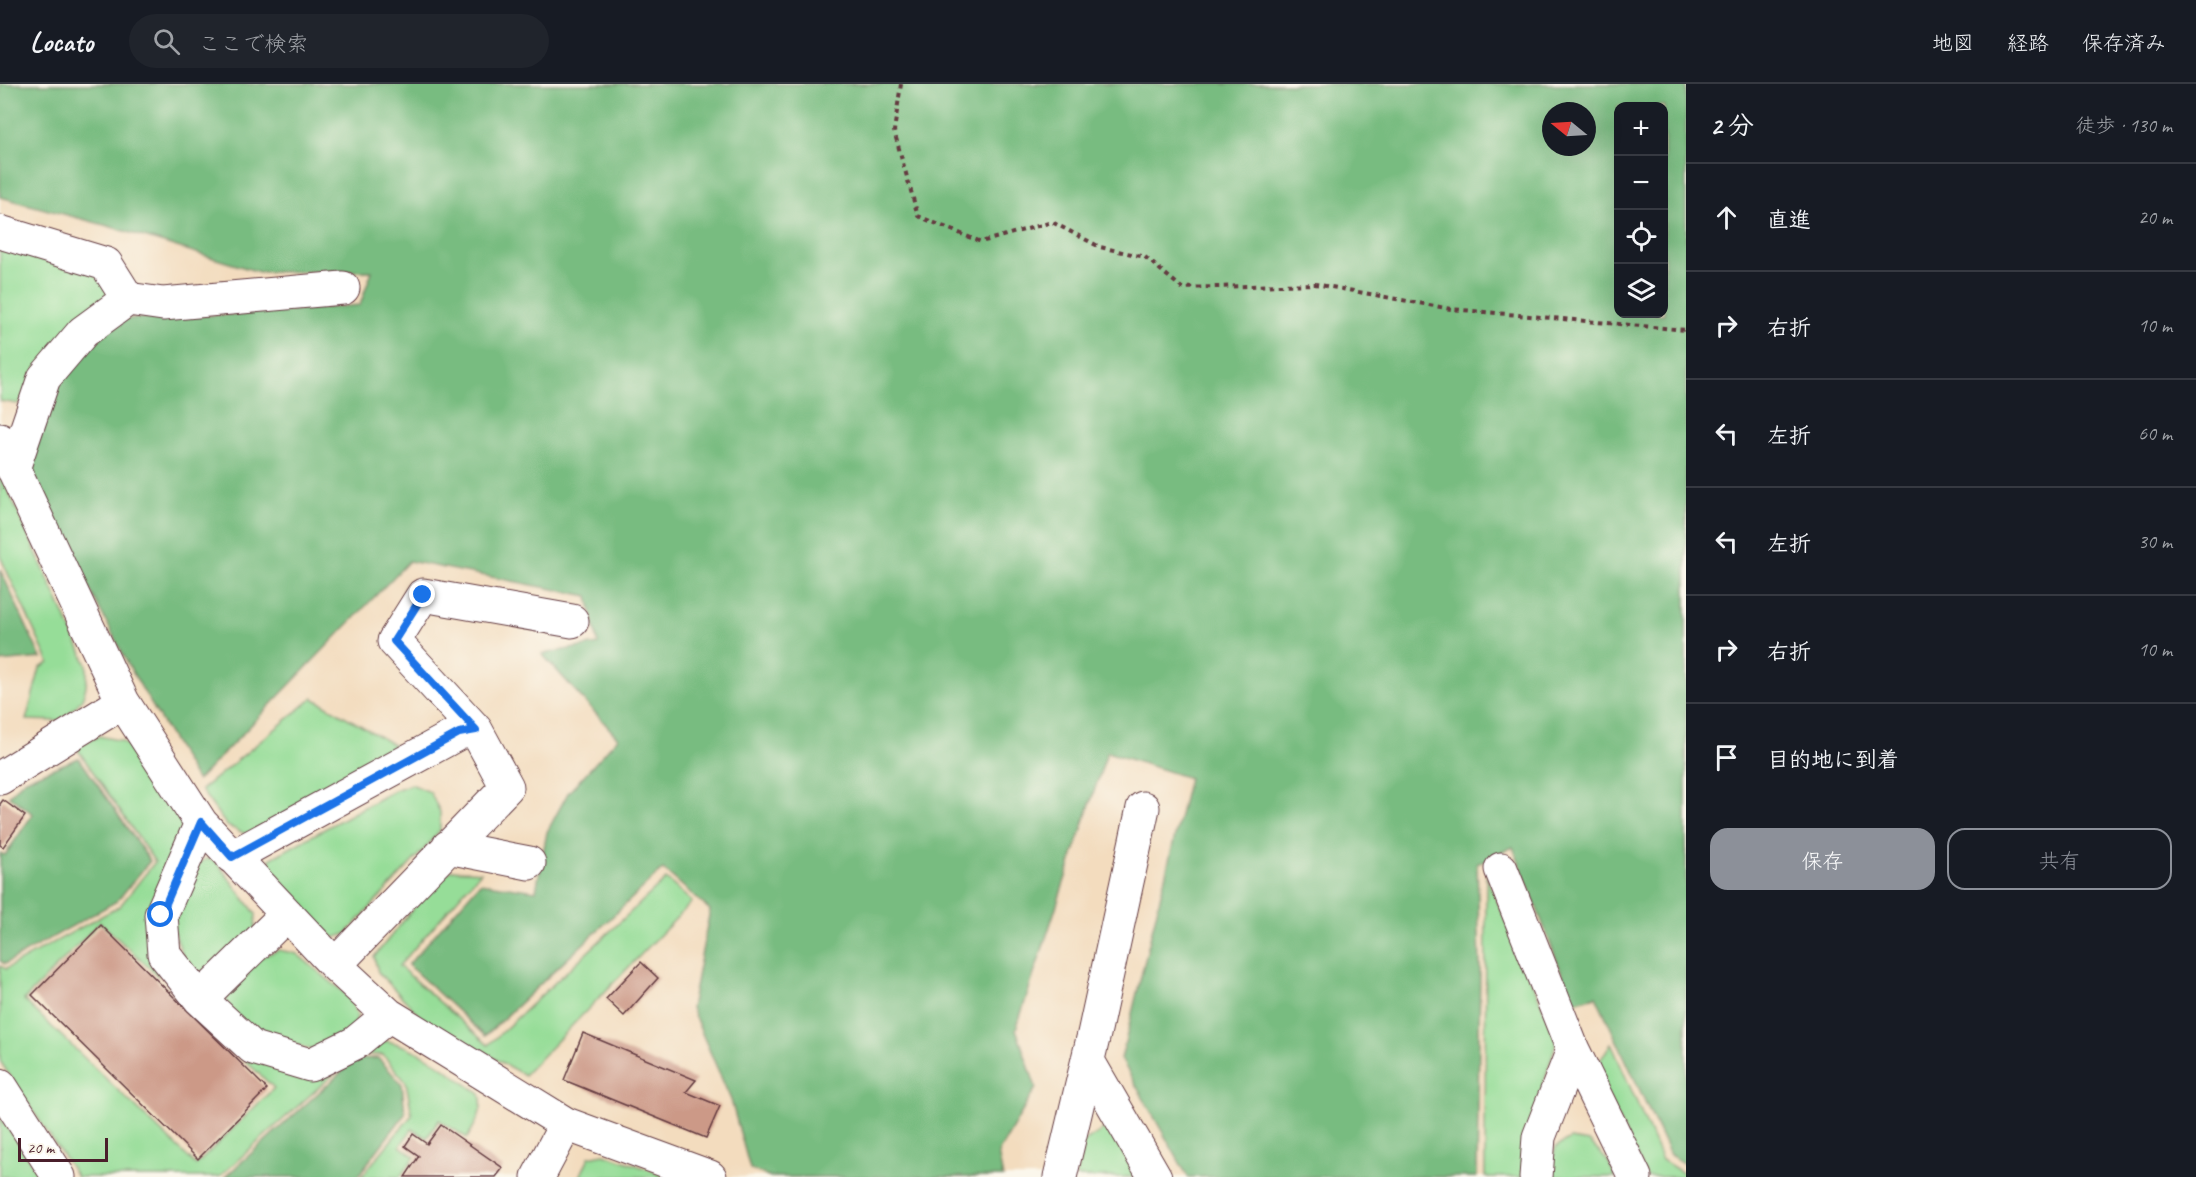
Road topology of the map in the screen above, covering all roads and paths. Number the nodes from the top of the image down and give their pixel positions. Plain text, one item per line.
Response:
1 (901, 84) edge
2 (0, 232) edge
3 (343, 288) dead end
4 (128, 299) junction
5 (1686, 330) edge
6 (7, 454) edge
7 (572, 621) dead end
8 (123, 702) junction
9 (476, 730) junction
10 (0, 778) edge
11 (1143, 808) dead end
12 (201, 822) junction
13 (448, 847) junction
14 (232, 857) junction
15 (529, 863) dead end
16 (1502, 869) dead end
17 (287, 914) junction
18 (335, 965) junction
19 (200, 999) junction
20 (389, 1015) junction
21 (1573, 1050) junction
22 (1088, 1061) junction
23 (0, 1085) edge
24 (566, 1124) junction
25 (59, 1177) edge
26 (538, 1177) edge
27 (710, 1177) edge
28 (1060, 1177) edge
29 (1155, 1177) edge
30 (1536, 1177) edge
31 (1635, 1177) edge

1 - 5 path
2 - 4 street
3 - 4 street
4 - 6 street
6 - 8 street
7 - 9 street
8 - 10 street
8 - 12 street
9 - 13 street
9 - 14 street
11 - 22 street
12 - 14 street
12 - 19 street
13 - 15 street
13 - 18 street
14 - 17 street
16 - 21 street
17 - 18 street
17 - 19 street
18 - 20 street
19 - 20 street
20 - 24 street
21 - 30 street
21 - 31 street
22 - 28 street
22 - 29 street
23 - 25 street
24 - 26 street
24 - 27 street

